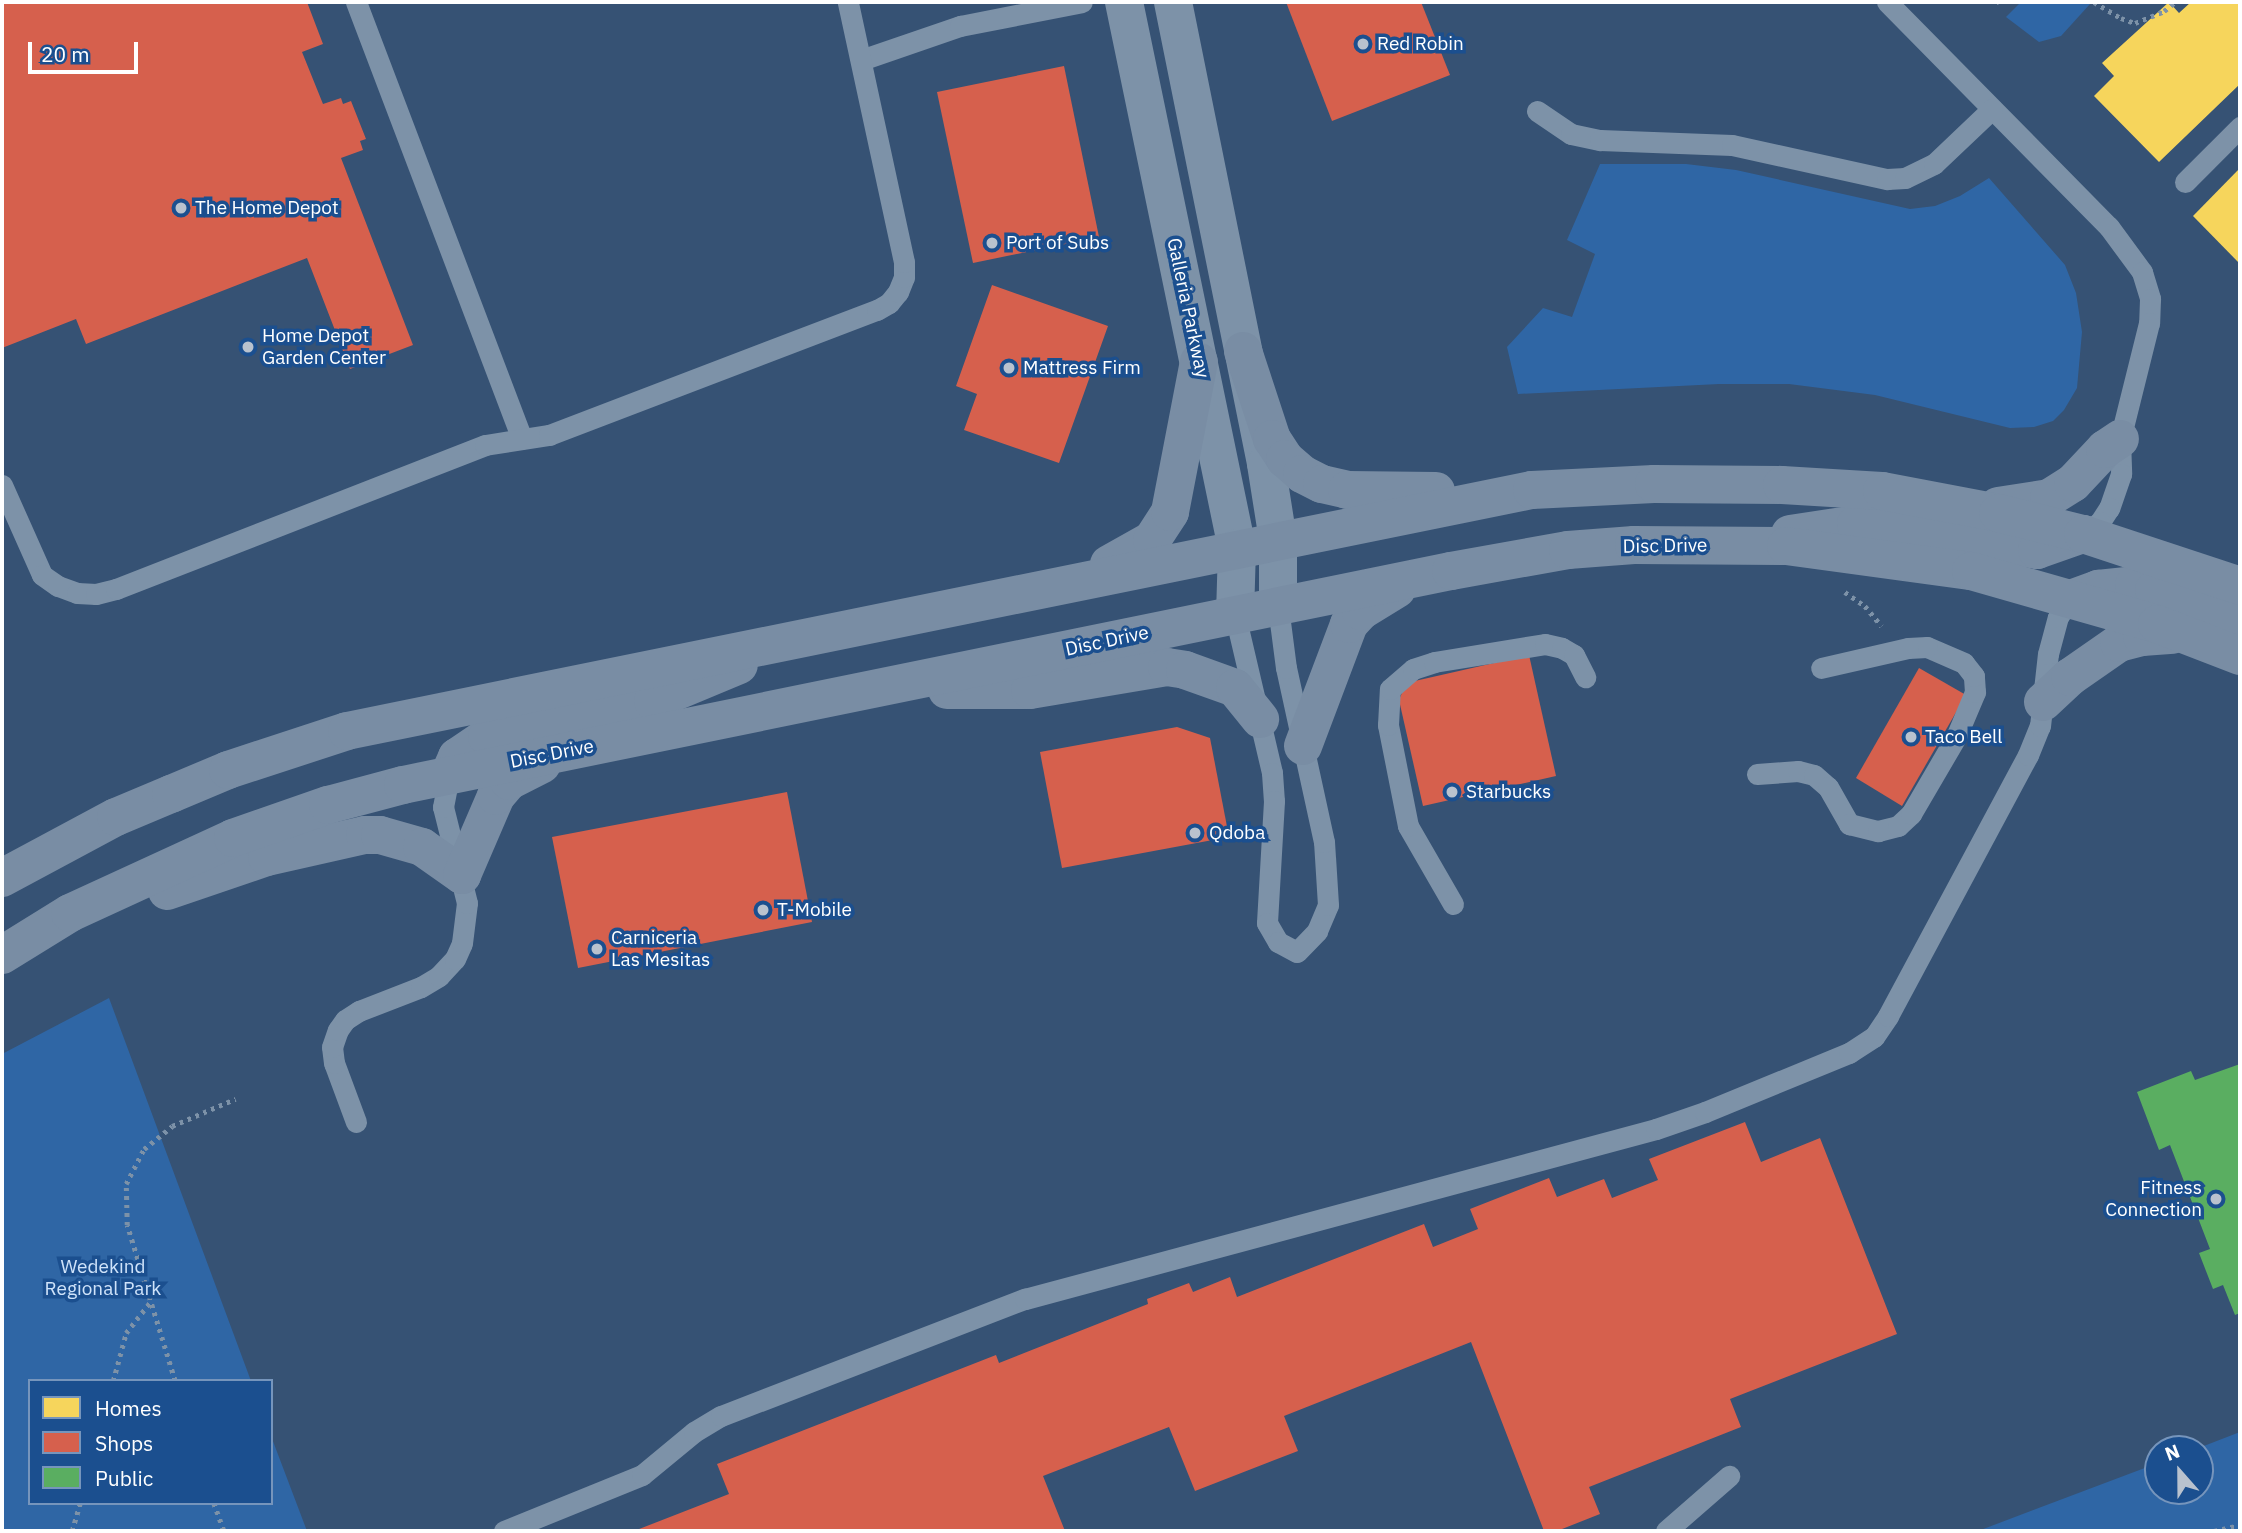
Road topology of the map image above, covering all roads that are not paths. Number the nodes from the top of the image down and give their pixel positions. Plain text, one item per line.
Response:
1 (356, 2) edge
2 (848, 2) edge
3 (1082, 2) edge
4 (1124, 2) edge
5 (1173, 2) edge
6 (1887, 2) edge
7 (861, 60) junction
8 (1992, 109) junction
9 (1537, 111) dead end
10 (2240, 127) edge
11 (2185, 182) dead end
12 (1243, 351) junction
13 (1199, 362) junction
14 (522, 438) junction
15 (2120, 439) junction
16 (2, 485) edge
17 (1532, 491) junction
18 (1962, 506) junction
19 (2083, 534) junction
20 (1278, 540) junction
21 (1726, 545) junction
22 (1237, 548) junction
23 (1451, 570) junction
24 (1069, 582) junction
25 (2240, 586) edge
26 (2071, 598) junction
27 (1278, 606) junction
28 (1235, 615) junction
29 (2240, 624) edge
30 (2184, 635) junction
31 (805, 636) junction
32 (2240, 656) edge
33 (1821, 668) dead end
34 (1585, 677) dead end
35 (864, 691) junction
36 (2043, 702) junction
37 (1260, 719) junction
38 (1303, 746) junction
39 (587, 748) junction
40 (1757, 774) dead end
41 (449, 775) junction
42 (462, 875) junction
43 (8, 877) edge
44 (1453, 904) dead end
45 (2, 956) edge
46 (355, 1122) dead end
47 (1729, 1476) dead end
48 (504, 1531) edge
49 (1666, 1531) edge

1 - 14 lane
2 - 7 lane
3 - 7 lane
4 - 13 street, Galleria Parkway
5 - 12 street
6 - 8 lane
7 - 14 lane
8 - 9 lane
8 - 15 lane
10 - 11 lane
12 - 17 main road
12 - 20 street
13 - 22 street, Galleria Parkway
13 - 24 main road
14 - 16 lane
15 - 18 main road
15 - 19 lane
17 - 18 main road
17 - 20 main road
18 - 19 main road
19 - 21 main road
19 - 25 main road
20 - 22 main road
20 - 27 street
21 - 23 main road, Disc Drive
21 - 26 main road, Disc Drive
22 - 24 main road
22 - 28 street, Galleria Parkway
23 - 27 main road, Disc Drive
23 - 38 main road
24 - 31 main road
26 - 29 main road
26 - 30 main road, Disc Drive
26 - 36 lane
27 - 28 main road, Disc Drive
27 - 38 lane
28 - 35 main road, Disc Drive
28 - 37 lane
30 - 32 main road, Disc Drive
30 - 36 main road
31 - 41 main road
31 - 43 main road
33 - 40 lane
34 - 44 lane
35 - 37 main road
35 - 39 main road, Disc Drive
36 - 48 lane
37 - 38 lane
39 - 41 main road, Disc Drive
39 - 42 main road
41 - 42 lane
41 - 45 main road, Disc Drive
42 - 45 main road
42 - 46 lane
47 - 49 lane

